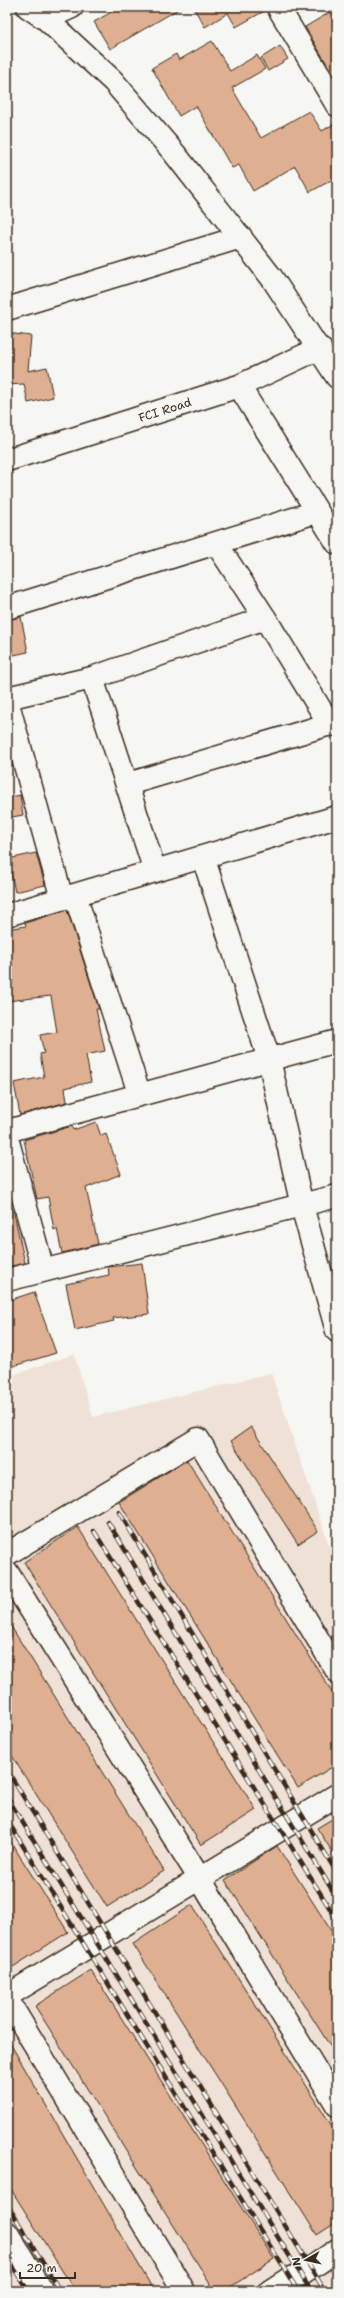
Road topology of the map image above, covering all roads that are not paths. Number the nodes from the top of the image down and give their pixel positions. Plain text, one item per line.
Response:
1 (28, 7) edge
2 (72, 7) edge
3 (278, 7) edge
4 (46, 19) junction
5 (337, 105) edge
6 (240, 236) junction
7 (7, 309) edge
8 (320, 348) junction
9 (337, 377) edge
10 (239, 386) junction
11 (7, 460) edge
12 (316, 512) junction
13 (216, 543) junction
14 (337, 543) edge
15 (7, 608) edge
16 (265, 618) junction
17 (92, 678) junction
18 (7, 699) edge
19 (333, 724) edge
20 (128, 784) junction
21 (337, 817) edge
22 (203, 857) junction
23 (156, 871) junction
24 (69, 897) junction
25 (7, 915) edge
26 (337, 1041) edge
27 (269, 1059) junction
28 (139, 1093) junction
29 (7, 1131) edge
30 (7, 1138) edge
31 (337, 1196) edge
32 (302, 1206) junction
33 (44, 1270) junction
34 (7, 1280) edge
35 (337, 1332) edge
36 (7, 1554) edge
37 (7, 1572) edge
38 (337, 1671) edge
39 (337, 1795) edge
40 (200, 1879) junction
41 (7, 1998) edge
42 (337, 2105) edge
43 (7, 2233) edge
44 (337, 2250) edge
45 (42, 2291) edge
46 (184, 2291) edge
47 (270, 2291) edge

1 - 4 street
2 - 4 street
3 - 5 street
4 - 6 street
6 - 7 street
6 - 8 street
8 - 9 street
8 - 10 street, FCI Road
10 - 11 street, FCI Road
10 - 12 street
12 - 13 street
12 - 14 street
13 - 15 street
13 - 16 street
16 - 17 street
16 - 19 street
17 - 18 street
17 - 20 street
18 - 24 street
19 - 20 street
20 - 23 street
21 - 22 street
22 - 23 street
22 - 27 street
23 - 24 street
24 - 25 street
24 - 28 street
26 - 27 street
27 - 28 street
27 - 32 street
28 - 29 street
30 - 33 street
31 - 32 street
32 - 33 street
32 - 35 street
33 - 34 street
36 - 38 street
37 - 40 street
39 - 40 street
40 - 41 street
40 - 42 street
41 - 46 street
43 - 45 street
44 - 47 street

